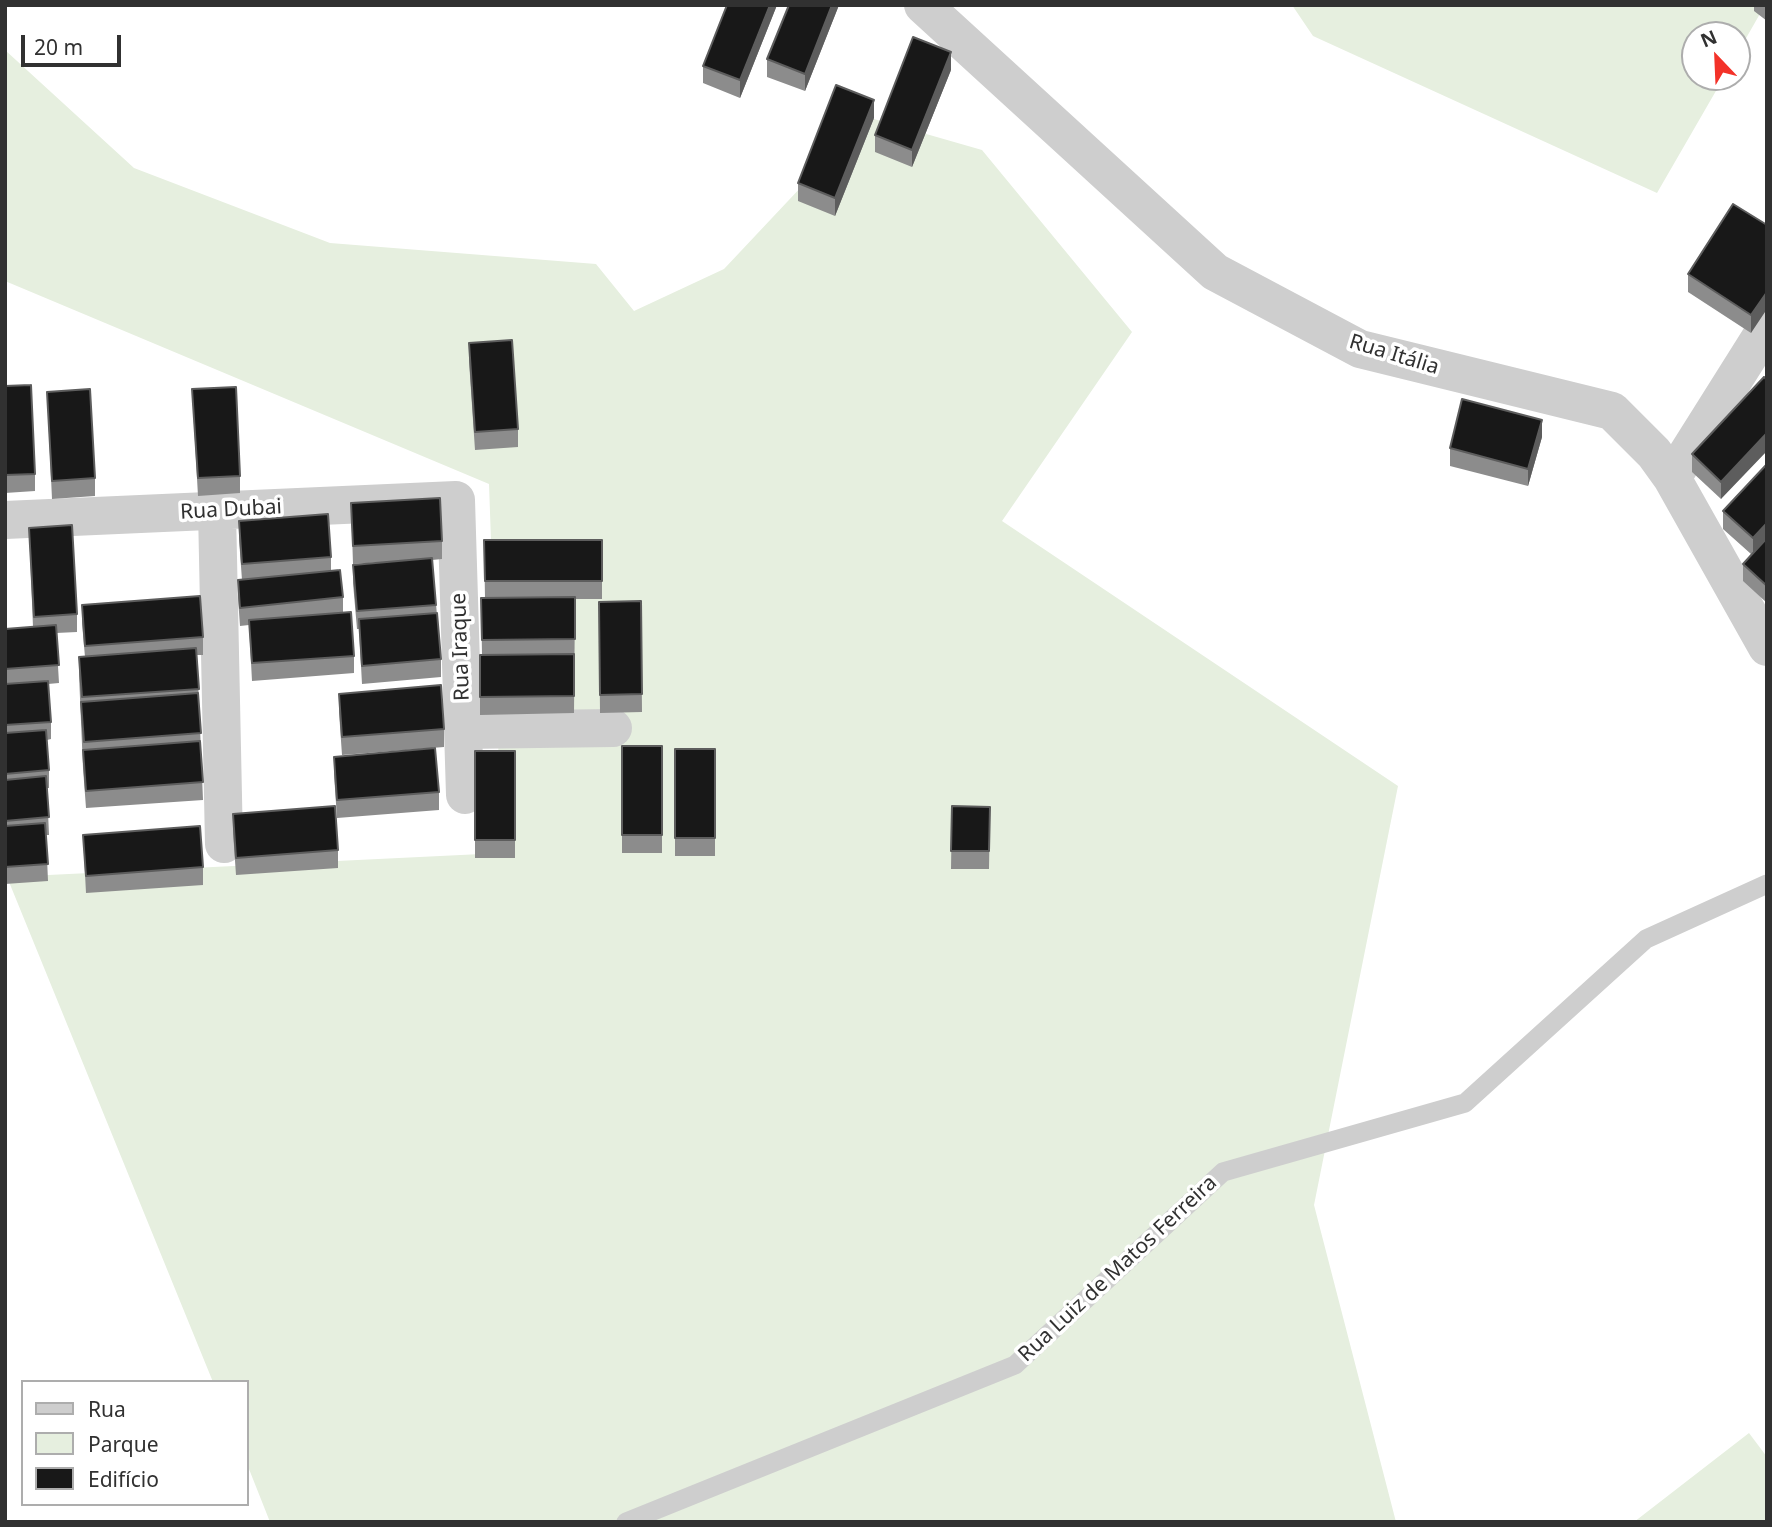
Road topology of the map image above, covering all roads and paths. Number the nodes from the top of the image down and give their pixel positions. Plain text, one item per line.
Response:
1 (923, 5) edge
2 (1762, 344) edge
3 (1672, 478) junction
4 (456, 500) joint
5 (217, 510) junction
6 (5, 520) edge
7 (1767, 646) edge
8 (613, 728) dead end
9 (463, 730) junction
10 (465, 795) dead end
11 (224, 845) dead end
12 (1767, 884) edge
13 (626, 1522) edge

1 - 3 street, Rua Itália
2 - 3 street
3 - 7 street, Rua Itália
4 - 5 street, Rua Dubai
4 - 9 street, Rua Iraque
5 - 6 street, Rua Dubai
5 - 11 street
8 - 9 street
9 - 10 street, Rua Iraque
12 - 13 lane, Rua Luiz de Matos Ferreira

